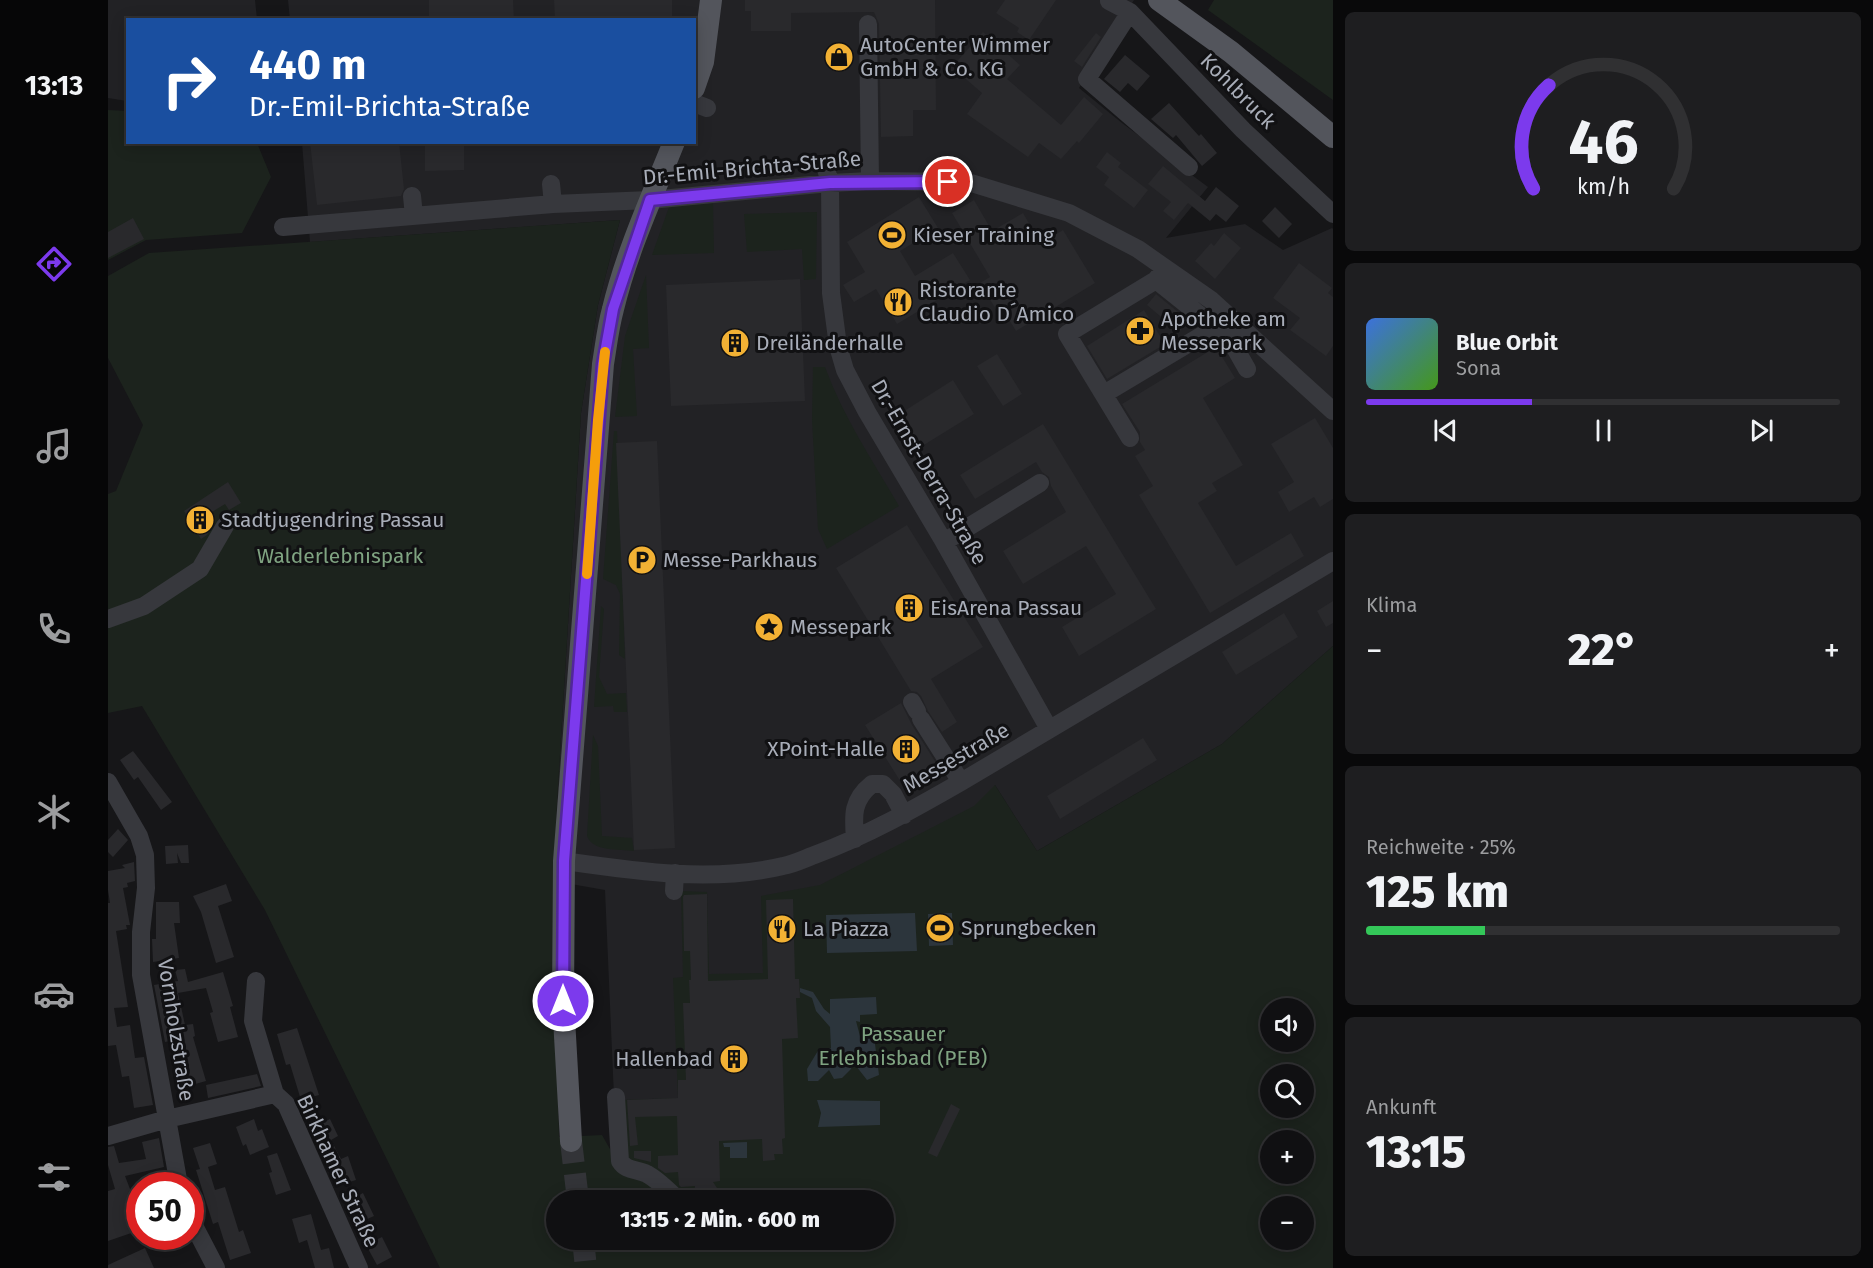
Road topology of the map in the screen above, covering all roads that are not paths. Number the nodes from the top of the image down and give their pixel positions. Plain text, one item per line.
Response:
1 (711, 0) edge
2 (1159, 0) edge
3 (1109, 1) edge
4 (1130, 12) junction
5 (868, 24) dead end
6 (699, 61) edge
7 (696, 77) edge
8 (1333, 137) edge
9 (673, 144) edge
10 (1189, 167) dead end
11 (828, 176) junction
12 (870, 181) junction
13 (551, 184) dead end
14 (412, 196) dead end
15 (650, 200) junction
16 (553, 204) junction
17 (1333, 214) edge
18 (414, 216) junction
19 (283, 227) dead end
20 (1161, 274) junction
21 (1223, 324) junction
22 (1247, 369) dead end
23 (1104, 394) junction
24 (1333, 411) edge
25 (1130, 438) dead end
26 (1040, 483) dead end
27 (225, 526) dead end
28 (944, 542) junction
29 (1333, 561) edge
30 (108, 619) edge
31 (917, 711) dead end
32 (1049, 729) junction
33 (108, 782) edge
34 (961, 782) junction
35 (904, 814) junction
36 (855, 839) junction
37 (564, 861) junction
38 (675, 873) junction
39 (674, 891) dead end
40 (256, 981) dead end
41 (275, 1094) junction
42 (616, 1097) dead end
43 (167, 1119) junction
44 (108, 1136) edge
45 (572, 1141) tunnel mouth
46 (177, 1172) edge
47 (666, 1190) edge
48 (204, 1245) edge
49 (216, 1268) edge
50 (359, 1268) edge

1 - 6 main road
2 - 8 main road
3 - 4 street, Kohlbruck
4 - 10 street
4 - 17 street, Kohlbruck
5 - 12 street
6 - 7 main road
9 - 15 main road
11 - 12 street, Dr.-Emil-Brichta-Straße
11 - 15 street, Dr.-Emil-Brichta-Straße
11 - 28 street, Dr.-Ernst-Derra-Straße
12 - 20 street, Dr.-Emil-Brichta-Straße
13 - 16 street
14 - 18 street
15 - 16 street, Dr.-Emil-Brichta-Straße
15 - 37 main road
16 - 18 street, Dr.-Emil-Brichta-Straße
18 - 19 street, Dr.-Emil-Brichta-Straße
20 - 21 street, Dr.-Emil-Brichta-Straße
20 - 23 street
21 - 22 street
21 - 23 street
21 - 24 street, Dr.-Emil-Brichta-Straße
23 - 25 street
26 - 28 street
27 - 30 street
28 - 32 street, Dr.-Ernst-Derra-Straße
29 - 32 street, Messestraße
31 - 34 street
32 - 34 street, Messestraße
33 - 43 street, Vornholzstraße
34 - 35 street, Messestraße
35 - 36 street, Messestraße
35 - 36 street
36 - 38 street, Messestraße
37 - 38 street, Messestraße
37 - 45 main road
38 - 39 street
40 - 41 street, Birkhamer Straße
41 - 43 street, Birkhamer Straße
41 - 50 street, Birkhamer Straße
42 - 47 street
43 - 44 street, Birkhamer Straße
43 - 46 street, Vornholzstraße
48 - 49 street

